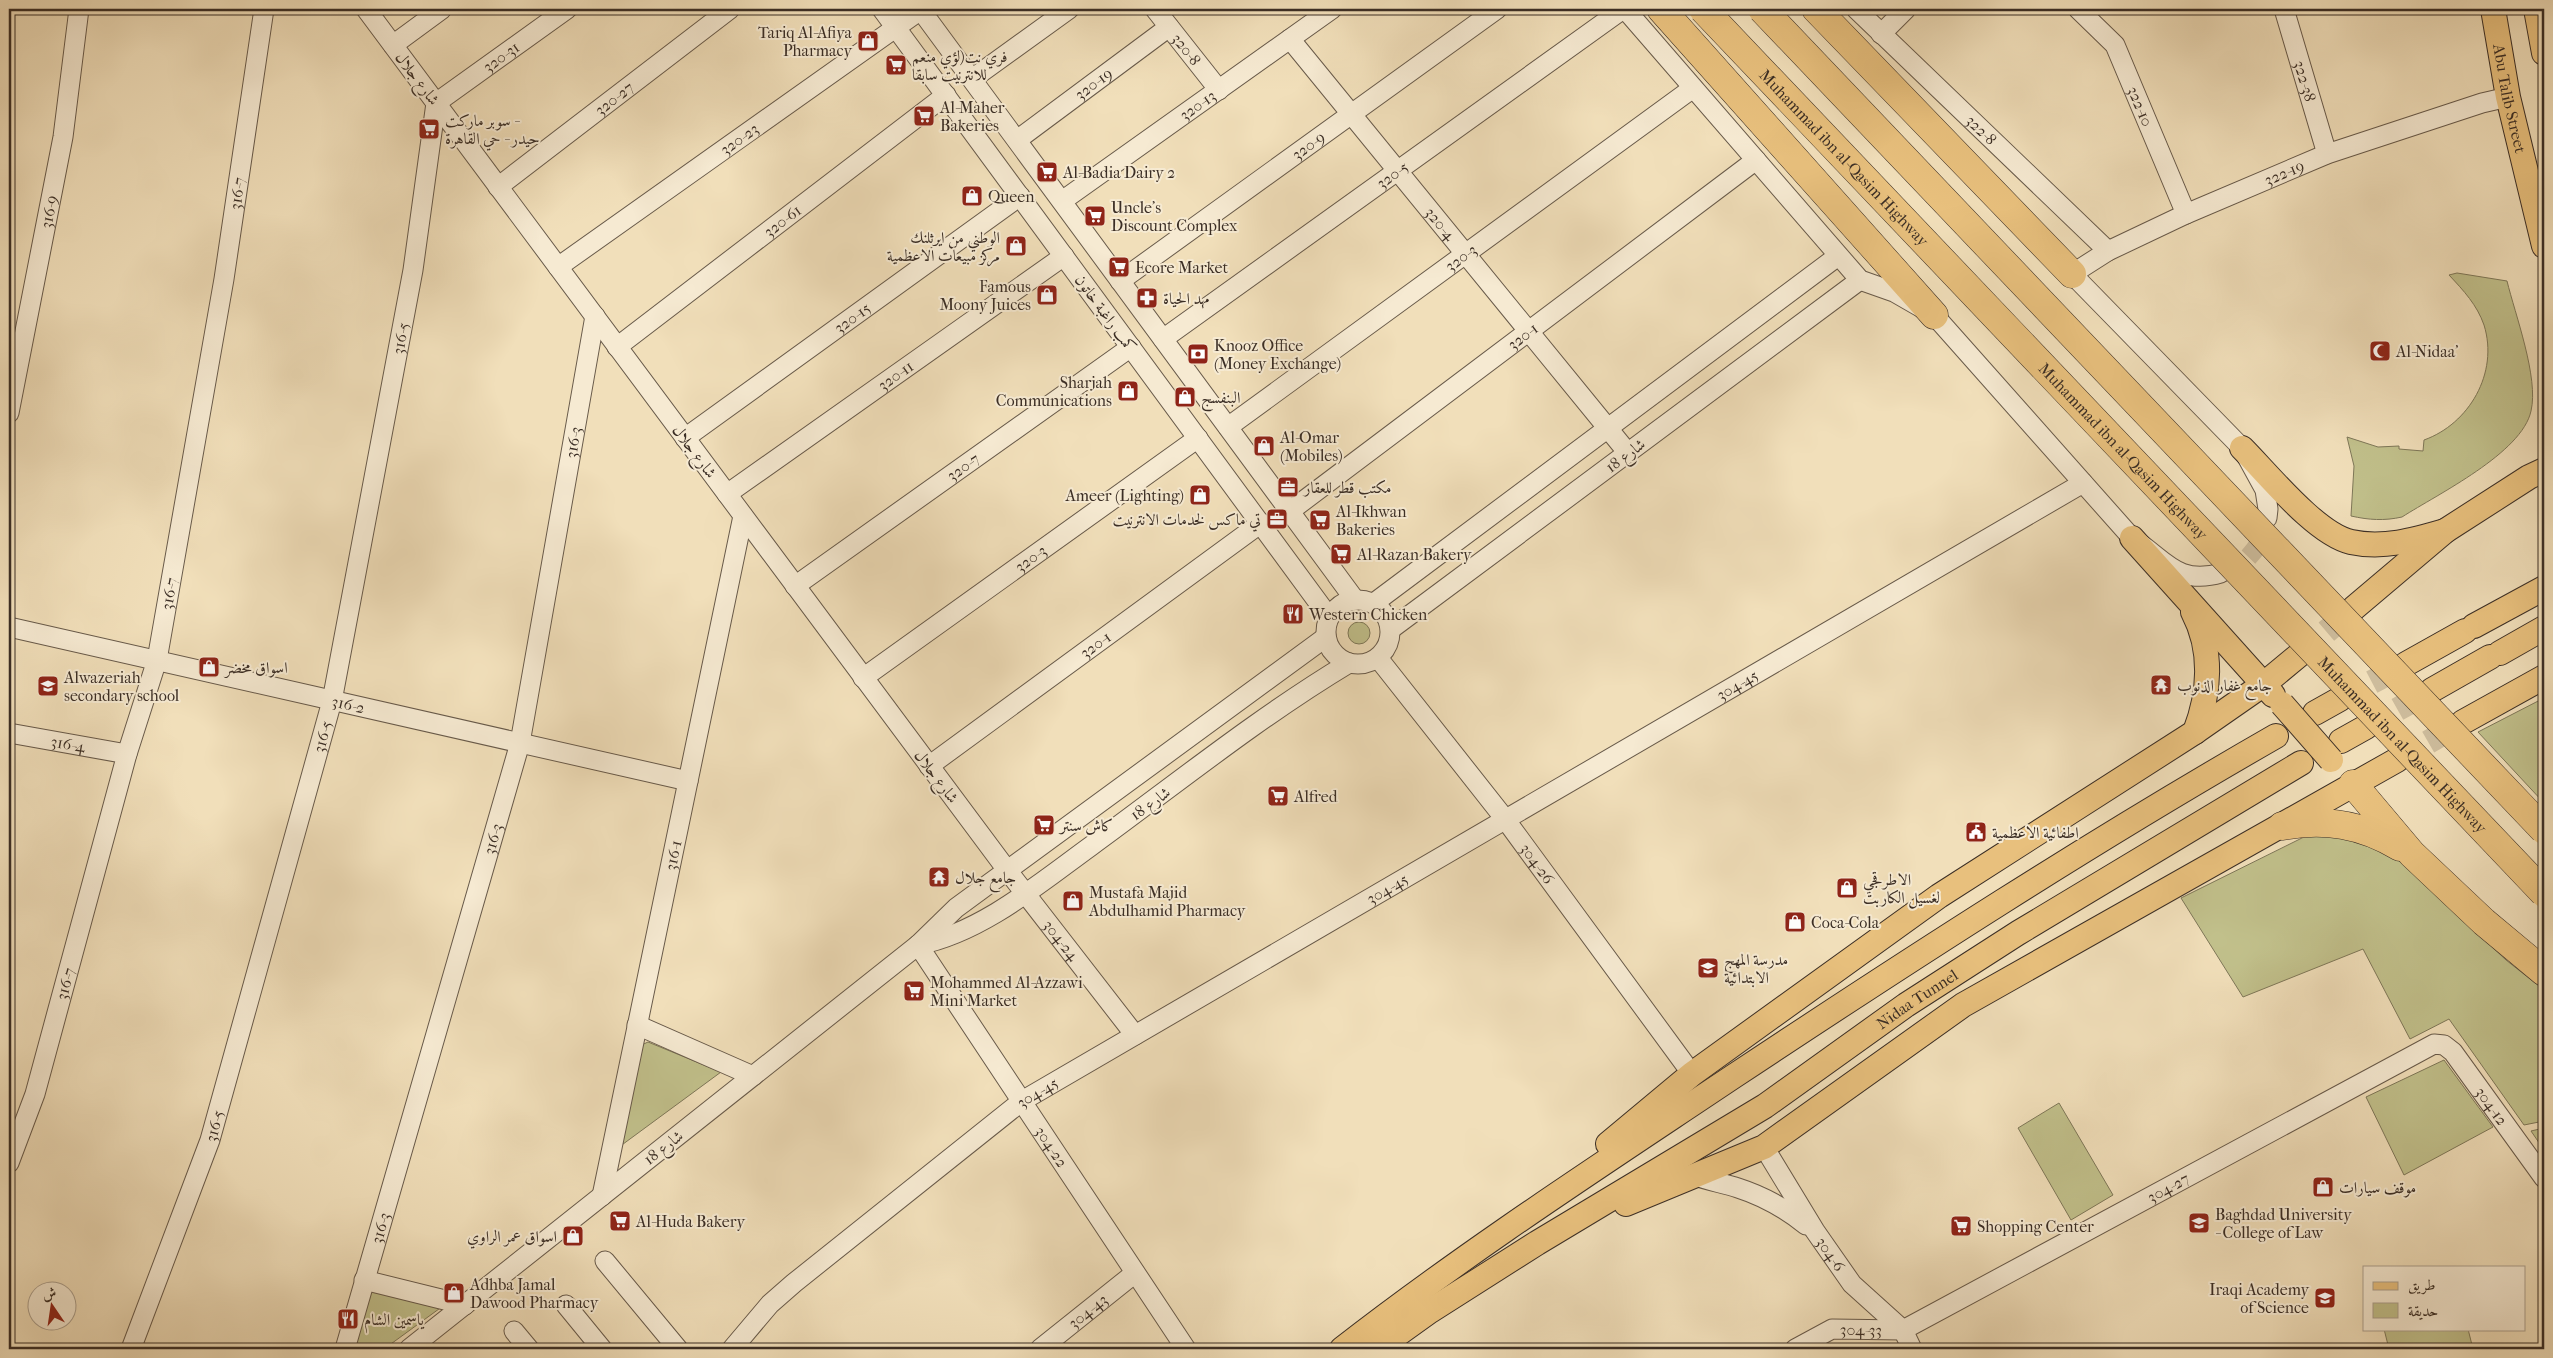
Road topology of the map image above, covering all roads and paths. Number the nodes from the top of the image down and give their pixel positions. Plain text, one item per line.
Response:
1 (79, 9) edge
2 (264, 9) edge
3 (366, 9) edge
4 (442, 9) edge
5 (567, 9) edge
6 (730, 9) edge
7 (882, 9) edge
8 (921, 9) edge
9 (1069, 9) edge
10 (1155, 9) edge
11 (1332, 9) edge
12 (1497, 9) edge
13 (1624, 9) edge
14 (1661, 9) edge
15 (1703, 9) edge
16 (1762, 9) edge
17 (1816, 9) edge
18 (1856, 9) edge
19 (1906, 9) edge
20 (2284, 9) edge
21 (2493, 9) edge
22 (2536, 9) edge
23 (2082, 10) edge
24 (1169, 27) junction
25 (896, 28) junction
26 (1881, 34) junction
27 (1290, 38) junction
28 (393, 45) junction
29 (2544, 53) edge
30 (972, 80) junction
31 (1693, 88) junction
32 (1219, 90) junction
33 (946, 95) junction
34 (2508, 97) junction
35 (436, 103) junction
36 (1352, 114) junction
37 (1016, 140) junction
38 (2327, 154) junction
39 (1756, 160) junction
40 (1398, 170) junction
41 (498, 187) junction
42 (1020, 196) junction
43 (1062, 201) junction
44 (2186, 214) junction
45 (2544, 246) edge
46 (2108, 251) junction
47 (1465, 254) junction
48 (1064, 256) junction
49 (1838, 256) junction
50 (558, 267) junction
51 (2072, 274) junction
52 (1860, 280) junction
53 (1120, 281) junction
54 (1934, 315) junction
55 (595, 316) junction
56 (1528, 331) junction
57 (1163, 339) junction
58 (617, 347) junction
59 (1131, 347) junction
60 (9, 413) edge
61 (1228, 427) junction
62 (1607, 429) junction
63 (685, 438) junction
64 (1198, 438) junction
65 (2242, 448) junction
66 (1628, 453) junction
67 (2544, 456) edge
68 (2537, 474) edge
69 (2083, 483) junction
70 (727, 494) junction
71 (1290, 511) junction
72 (743, 516) junction
73 (2267, 518) tunnel mouth
74 (1261, 523) junction
75 (2445, 531) junction
76 (2132, 538) junction
77 (2221, 573) tunnel mouth
78 (795, 586) junction
79 (2544, 588) edge
80 (2185, 598) junction
81 (1355, 600) junction
82 (1374, 603) junction
83 (2354, 608) tunnel mouth
84 (1330, 617) junction
85 (9, 627) edge
86 (2544, 628) edge
87 (1391, 629) junction
88 (1326, 637) junction
89 (2299, 655) tunnel mouth
90 (1378, 658) junction
91 (156, 660) junction
92 (1349, 663) junction
93 (2406, 664) tunnel mouth
94 (863, 678) junction
95 (2538, 681) edge
96 (2264, 684) junction
97 (2432, 690) tunnel mouth
98 (2340, 699) tunnel mouth
99 (332, 701) junction
100 (2315, 713) dead end
101 (2463, 722) tunnel mouth
102 (2366, 727) tunnel mouth
103 (2196, 732) junction
104 (9, 733) edge
105 (2276, 736) dead end
106 (520, 744) junction
107 (2336, 750) junction
108 (127, 754) junction
109 (2397, 760) tunnel mouth
110 (2301, 763) dead end
111 (930, 766) junction
112 (688, 782) junction
113 (2353, 784) junction
114 (1505, 819) junction
115 (2282, 826) junction
116 (2544, 830) edge
117 (2412, 854) junction
118 (1007, 870) junction
119 (1025, 893) junction
120 (2544, 893) edge
121 (918, 945) junction
122 (2544, 972) edge
123 (637, 1025) junction
124 (1135, 1035) junction
125 (2434, 1044) joint
126 (1692, 1074) junction
127 (752, 1076) junction
128 (1022, 1101) junction
129 (1764, 1147) junction
130 (9, 1163) edge
131 (1693, 1175) junction
132 (2544, 1178) edge
133 (602, 1196) junction
134 (1521, 1218) junction
135 (1815, 1231) junction
136 (1537, 1243) junction
137 (606, 1261) dead end
138 (1135, 1273) junction
139 (364, 1280) junction
140 (465, 1305) junction
141 (566, 1305) dead end
142 (1903, 1330) junction
143 (514, 1331) dead end
144 (131, 1349) edge
145 (344, 1349) edge
146 (409, 1349) edge
147 (529, 1349) edge
148 (602, 1349) edge
149 (678, 1349) edge
150 (732, 1349) edge
151 (1040, 1349) edge
152 (1186, 1349) edge
153 (1342, 1349) edge
154 (1377, 1349) edge
155 (1795, 1349) edge
156 (1912, 1349) edge

1 - 60 street, 316-9
2 - 91 street, 316-7
3 - 28 street, شارع جلال
4 - 28 street
5 - 35 street, 320-31
6 - 41 street, 320-27
7 - 25 street, كمب راغبة خاتون
8 - 25 street, 320-23
8 - 30 street, كمب راغبة خاتون
9 - 30 street
10 - 24 street, 320-8
11 - 27 street, 320-13
12 - 36 street, 320-9
13 - 31 street
13 - 40 street, 320-5
14 - 54 highway
15 - 120 highway, Muhammad ibn al-Qasim Highway, bridge
16 - 116 highway, bridge
17 - 51 highway
18 - 26 street, 322-8
19 - 26 street
20 - 38 street, 322-38
21 - 34 main road, Abu Talib Street
22 - 29 main road
23 - 44 street, 322-10
24 - 32 street, 320-8
24 - 37 street, 320-19
25 - 33 street, كمب راغبة خاتون
25 - 50 street, 320-23
26 - 46 street, 322-8
27 - 32 street, 320-13
27 - 36 street, 320-4
28 - 35 street, شارع جلال
30 - 37 street, كمب راغبة خاتون
31 - 39 street
31 - 47 street, 320-3
32 - 43 street, 320-13
33 - 42 street, كمب راغبة خاتون
33 - 58 street, 320-61
34 - 38 street, 322-19
34 - 45 main road, Abu Talib Street
35 - 41 street, شارع جلال
35 - 99 street, 316-5
36 - 40 street, 320-4
36 - 53 street, 320-9
37 - 43 street, كمب راغبة خاتون
38 - 44 street, 322-19
39 - 49 street
39 - 56 street, 320-1
40 - 47 street, 320-4
40 - 57 street, 320-5
41 - 50 street, شارع جلال
42 - 48 street, كمب راغبة خاتون
42 - 63 street, 320-15
43 - 53 street, كمب راغبة خاتون
44 - 46 street, 322-19
46 - 51 street, 322-19
47 - 56 street, 320-4
47 - 61 street, 320-3
48 - 59 street, كمب راغبة خاتون
48 - 70 street, 320-11
49 - 52 street
49 - 62 street, شارع 18
50 - 55 street, شارع جلال
51 - 65 street
52 - 54 street
52 - 66 street, شارع 18
53 - 57 street, كمب راغبة خاتون
54 - 69 street
55 - 58 street, شارع جلال
55 - 106 street, 316-3
56 - 62 street, 320-4
56 - 71 street, 320-1
57 - 61 street, كمب راغبة خاتون
58 - 63 street, شارع جلال
59 - 64 street, كمب راغبة خاتون
59 - 78 street, 320-7
61 - 71 street, كمب راغبة خاتون
62 - 66 street, 320-4
62 - 82 street, شارع 18
63 - 70 street, شارع جلال
64 - 74 street, كمب راغبة خاتون
64 - 94 street, 320-3
65 - 73 street
65 - 75 main road
66 - 87 street, شارع 18
67 - 68 main road
68 - 75 main road
69 - 76 street
69 - 114 street, 304-45
70 - 72 street, شارع جلال
71 - 81 street, كمب راغبة خاتون
72 - 78 street, شارع جلال
72 - 112 street, 316-1
74 - 84 street, كمب راغبة خاتون
74 - 111 street, 320-1
75 - 83 main road
76 - 77 street
76 - 80 main road
78 - 94 street, شارع جلال
79 - 93 main road
80 - 96 main road
80 - 103 main road
81 - 82 street
81 - 84 street
82 - 87 street
84 - 88 street
85 - 91 street, 316-2
86 - 97 main road
87 - 90 street
88 - 92 street
88 - 118 street, شارع 18
89 - 96 main road
90 - 92 street
90 - 114 street, 304-26
91 - 99 street, 316-2
91 - 108 street, 316-7
92 - 119 street, شارع 18
94 - 111 street, شارع جلال
95 - 101 main road
96 - 103 main road
96 - 107 main road, bridge
98 - 100 main road
99 - 106 street, 316-2
99 - 144 street, 316-5
102 - 107 main road
103 - 126 main road
104 - 108 street, 316-4
105 - 134 main road
106 - 112 street, 316-2
106 - 139 street, 316-3
107 - 113 main road
108 - 130 street, 316-7
109 - 113 main road
110 - 136 main road, Nidaa Tunnel
111 - 118 street, شارع جلال
112 - 123 street, 316-1
113 - 115 main road
113 - 117 highway
114 - 124 street, 304-45
114 - 126 street, 304-26
115 - 117 highway
115 - 129 main road
117 - 122 highway
118 - 119 street, شارع جلال
118 - 121 street, شارع 18
119 - 121 street, شارع 18
119 - 124 street, 304-24
121 - 127 street, شارع 18
121 - 128 street, 304-22
123 - 127 street
123 - 133 street, 316-1
124 - 128 street, 304-45
125 - 132 street, 304-12
125 - 142 street, 304-27
126 - 134 main road
127 - 133 street, شارع 18
128 - 138 street, 304-22
128 - 150 street, 304-45
129 - 131 main road
129 - 135 street, 304-6
131 - 135 street
131 - 136 main road
133 - 140 street, شارع 18
134 - 153 main road
135 - 142 street, 304-6
136 - 154 main road
137 - 149 street
138 - 151 street, 304-43
138 - 152 street, 304-22
139 - 140 street
139 - 145 street, 316-3
140 - 146 street, شارع 18
141 - 148 street
142 - 155 street, 304-33
142 - 156 street, 304-6
143 - 147 street

